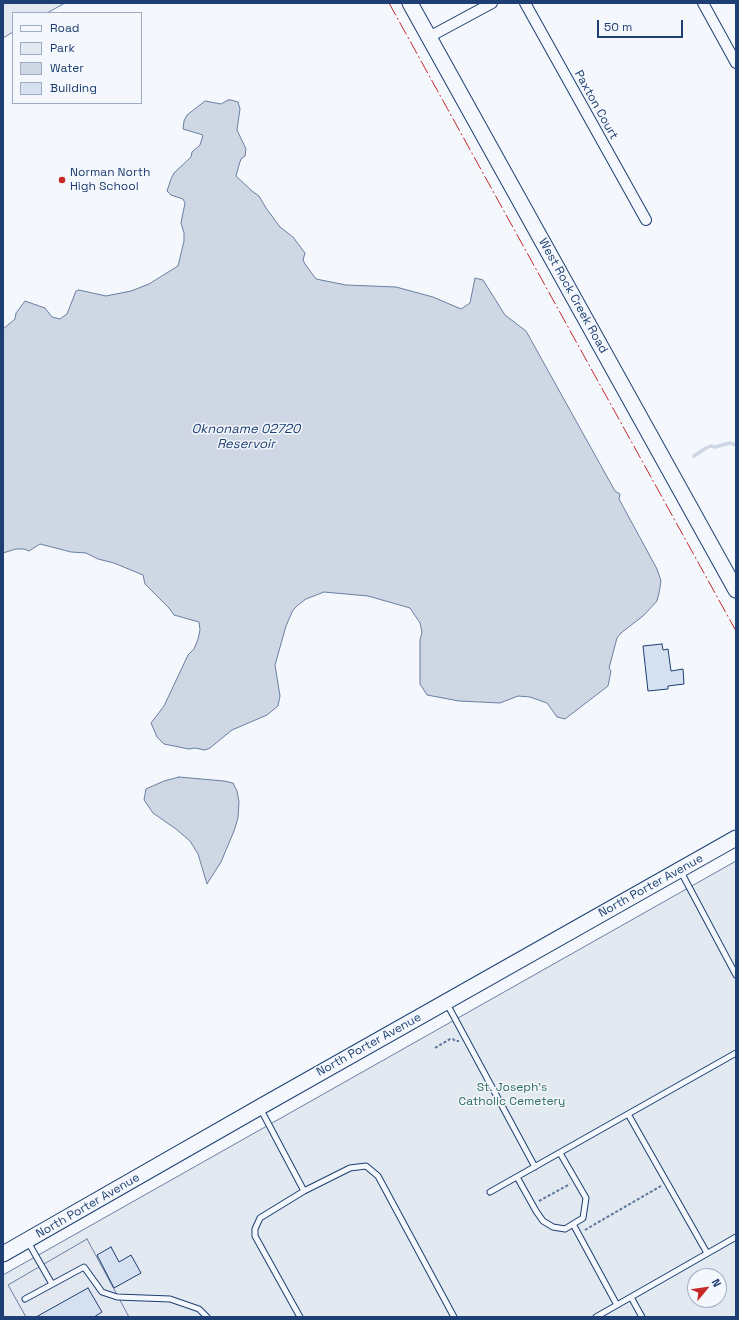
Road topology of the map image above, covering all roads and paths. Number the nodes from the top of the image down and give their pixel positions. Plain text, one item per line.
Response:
1 (410, 3) edge
2 (492, 3) edge
3 (525, 3) edge
4 (703, 3) edge
5 (429, 37) junction
6 (736, 63) edge
7 (646, 220) dead end
8 (736, 590) edge
9 (736, 838) edge
10 (680, 869) junction
11 (736, 975) edge
12 (446, 1002) junction
13 (466, 1038) junction
14 (434, 1048) dead end
15 (736, 1053) edge
16 (260, 1107) junction
17 (628, 1114) junction
18 (560, 1153) junction
19 (535, 1167) junction
20 (517, 1178) junction
21 (576, 1180) junction
22 (667, 1182) junction
23 (304, 1191) junction
24 (490, 1192) dead end
25 (532, 1204) junction
26 (573, 1224) junction
27 (578, 1234) junction
28 (736, 1237) edge
29 (27, 1241) junction
30 (707, 1253) junction
31 (3, 1254) edge
32 (52, 1284) junction
33 (631, 1297) junction
34 (25, 1299) dead end
35 (617, 1305) junction
36 (207, 1317) edge
37 (300, 1317) edge
38 (454, 1317) edge
39 (596, 1317) edge
40 (642, 1317) edge

1 - 5 main road, West Rock Creek Road
2 - 5 street
3 - 7 street, Paxton Court
4 - 6 street
5 - 8 main road, West Rock Creek Road
9 - 10 main road, North Porter Avenue
10 - 11 lane
10 - 12 main road, North Porter Avenue
12 - 13 lane
12 - 16 main road, North Porter Avenue
13 - 14 path
13 - 19 lane
15 - 17 lane
16 - 23 lane
16 - 29 main road, North Porter Avenue
17 - 18 lane
17 - 22 lane
18 - 19 lane
18 - 21 lane
19 - 20 lane
20 - 24 lane
20 - 25 lane
21 - 25 path
21 - 26 lane
22 - 27 path
22 - 30 lane
23 - 37 lane
23 - 38 lane
25 - 26 lane
26 - 27 lane
27 - 35 lane
28 - 30 lane
29 - 31 main road, North Porter Avenue
29 - 32 lane
30 - 33 lane
32 - 34 lane
32 - 36 lane
33 - 35 lane
33 - 40 lane
35 - 39 lane

